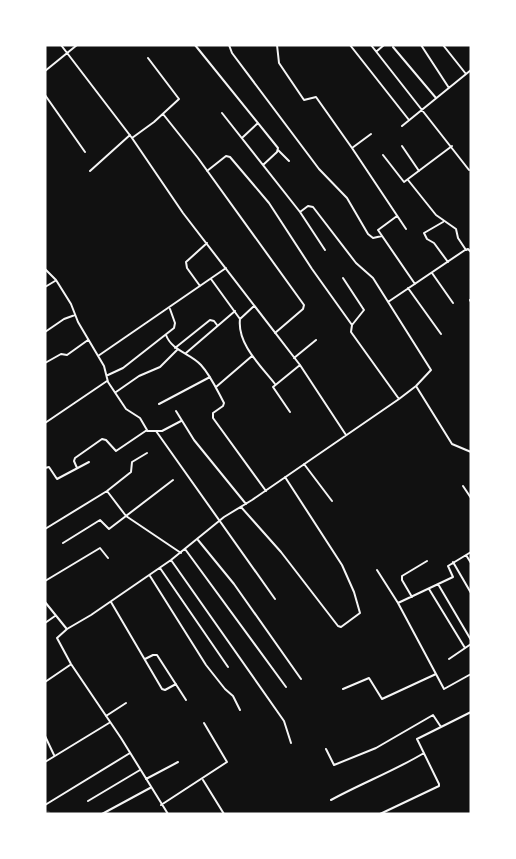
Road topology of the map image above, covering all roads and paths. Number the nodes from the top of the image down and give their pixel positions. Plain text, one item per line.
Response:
1 (61, 45) edge
2 (77, 45) edge
3 (195, 45) edge
4 (229, 45) edge
5 (277, 45) edge
6 (350, 45) edge
7 (371, 45) edge
8 (384, 45) edge
9 (421, 45) edge
10 (443, 45) edge
11 (393, 47) dead end
12 (376, 52) junction
13 (68, 53) junction
14 (148, 58) dead end
15 (471, 70) edge
16 (45, 71) edge
17 (466, 74) junction
18 (449, 88) junction
19 (45, 95) edge
20 (436, 98) junction
21 (421, 110) junction
22 (222, 113) dead end
23 (163, 114) junction
24 (409, 120) junction
25 (258, 123) junction
26 (402, 126) dead end
27 (371, 134) dead end
28 (131, 137) junction
29 (243, 137) junction
30 (452, 146) junction
31 (402, 147) dead end
32 (352, 148) junction
33 (278, 150) junction
34 (85, 152) dead end
35 (383, 155) dead end
36 (289, 160) dead end
37 (263, 165) junction
38 (469, 170) dead end
39 (90, 171) dead end
40 (207, 171) junction
41 (420, 171) junction
42 (408, 180) junction
43 (300, 212) junction
44 (397, 216) junction
45 (444, 222) junction
46 (406, 229) dead end
47 (382, 236) junction
48 (207, 243) junction
49 (325, 250) dead end
50 (466, 250) junction
51 (471, 252) edge
52 (448, 262) junction
53 (226, 268) junction
54 (45, 269) edge
55 (432, 273) junction
56 (344, 278) dead end
57 (211, 279) junction
58 (56, 280) junction
59 (415, 284) junction
60 (45, 287) edge
61 (201, 287) junction
62 (408, 288) junction
63 (388, 302) junction
64 (453, 303) dead end
65 (254, 306) junction
66 (170, 309) junction
67 (235, 311) junction
68 (75, 315) junction
69 (240, 319) junction
70 (217, 325) junction
71 (352, 325) junction
72 (45, 332) edge
73 (274, 334) junction
74 (441, 334) dead end
75 (166, 335) junction
76 (88, 340) junction
77 (316, 340) dead end
78 (176, 348) junction
79 (186, 353) junction
80 (98, 356) junction
81 (252, 356) junction
82 (294, 358) junction
83 (45, 363) edge
84 (300, 365) junction
85 (107, 375) junction
86 (210, 377) junction
87 (108, 380) junction
88 (275, 384) junction
89 (416, 386) junction
90 (215, 387) junction
91 (116, 392) junction
92 (399, 399) junction
93 (159, 404) dead end
94 (176, 411) dead end
95 (290, 412) dead end
96 (182, 420) junction
97 (45, 423) edge
98 (147, 431) junction
99 (156, 431) junction
100 (346, 435) junction
101 (471, 452) edge
102 (147, 453) dead end
103 (89, 462) dead end
104 (304, 464) junction
105 (45, 468) edge
106 (77, 468) junction
107 (285, 477) junction
108 (173, 480) dead end
109 (463, 486) dead end
110 (107, 490) junction
111 (266, 491) junction
112 (471, 498) edge
113 (332, 501) dead end
114 (246, 504) junction
115 (241, 507) junction
116 (126, 516) junction
117 (219, 521) junction
118 (45, 529) edge
119 (198, 540) junction
120 (63, 543) dead end
121 (186, 549) junction
122 (182, 552) junction
123 (471, 552) edge
124 (466, 555) junction
125 (108, 558) dead end
126 (171, 560) junction
127 (427, 561) dead end
128 (453, 562) junction
129 (471, 563) edge
130 (160, 568) junction
131 (377, 570) dead end
132 (150, 575) junction
133 (45, 581) edge
134 (438, 584) junction
135 (429, 589) junction
136 (471, 593) edge
137 (412, 597) junction
138 (275, 599) dead end
139 (45, 602) edge
140 (111, 602) junction
141 (398, 603) junction
142 (55, 615) junction
143 (45, 623) edge
144 (67, 629) junction
145 (471, 642) edge
146 (465, 648) junction
147 (145, 659) junction
148 (449, 659) dead end
149 (71, 664) junction
150 (228, 667) dead end
151 (436, 674) junction
152 (471, 674) edge
153 (301, 679) dead end
154 (45, 682) edge
155 (176, 684) junction
156 (286, 687) dead end
157 (343, 689) dead end
158 (186, 700) dead end
159 (126, 703) dead end
160 (240, 710) dead end
161 (471, 712) edge
162 (106, 716) junction
163 (110, 722) junction
164 (204, 723) dead end
165 (441, 727) junction
166 (45, 736) edge
167 (291, 743) dead end
168 (326, 749) dead end
169 (130, 753) junction
170 (424, 753) junction
171 (54, 756) junction
172 (45, 762) edge
173 (178, 762) dead end
174 (140, 770) junction
175 (145, 780) junction
176 (203, 780) junction
177 (150, 788) junction
178 (331, 800) dead end
179 (88, 801) dead end
180 (45, 805) edge
181 (161, 805) junction
182 (102, 814) edge
183 (168, 814) edge
184 (224, 814) edge
185 (380, 814) edge

1 - 13 street
2 - 13 street
3 - 25 street
4 - 47 street
5 - 32 street
6 - 24 street
7 - 12 street
8 - 12 street
9 - 18 street
10 - 17 street
11 - 20 street
12 - 21 street
13 - 16 street
13 - 28 street
14 - 23 street
15 - 17 street
17 - 18 street
18 - 20 street
19 - 34 street
20 - 21 street
21 - 24 street
21 - 30 street
22 - 29 street
23 - 28 street
23 - 40 street
24 - 26 street
25 - 29 street
25 - 33 street
27 - 32 street
28 - 39 street
28 - 48 street
29 - 37 street
30 - 38 street
30 - 41 street
31 - 41 street
32 - 44 street
33 - 36 street
33 - 37 street
35 - 42 street
37 - 43 street
40 - 71 street
40 - 73 street
41 - 42 street
42 - 45 street
43 - 49 street
43 - 63 street
44 - 46 street
44 - 47 street
45 - 50 street
45 - 52 street
47 - 59 street
48 - 53 street
48 - 61 street
50 - 51 street
50 - 52 street
52 - 55 street
53 - 57 street
53 - 65 street
54 - 58 street
55 - 59 street
55 - 64 street
56 - 71 street
57 - 61 street
57 - 67 street
58 - 60 street
58 - 68 street
59 - 62 street
61 - 66 street
62 - 63 street
62 - 74 street
63 - 89 street
65 - 69 street
65 - 73 street
66 - 75 street
66 - 80 street
67 - 69 street
67 - 70 street
68 - 72 street
68 - 76 street
69 - 81 street
70 - 78 street
70 - 79 street
71 - 92 street
73 - 82 street
75 - 78 street
75 - 85 street
76 - 80 street
76 - 83 street
77 - 82 street
78 - 79 street
78 - 91 street
79 - 86 street
80 - 85 street
81 - 88 street
81 - 90 street
82 - 84 street
84 - 88 street
84 - 100 street
85 - 87 street
86 - 90 street
86 - 93 street
87 - 91 street
87 - 97 street
88 - 95 street
89 - 92 street
89 - 101 street
90 - 111 street
91 - 98 street
92 - 100 street
94 - 96 street
96 - 99 street
96 - 114 street
98 - 99 street
98 - 106 street
99 - 117 street
100 - 104 street
102 - 110 street
103 - 106 street
104 - 107 street
104 - 113 street
105 - 106 street
107 - 111 street
107 - 115 street
108 - 116 street
109 - 112 street
110 - 116 street
110 - 118 street
111 - 114 street
114 - 115 street
115 - 117 street
116 - 120 street
116 - 122 street
117 - 119 street
117 - 138 street
119 - 121 street
119 - 153 street
121 - 122 street
121 - 156 street
122 - 126 street
123 - 124 street
124 - 128 street
124 - 129 street
125 - 133 street
126 - 130 street
126 - 167 street
127 - 137 street
128 - 134 street
128 - 136 street
130 - 132 street
130 - 150 street
131 - 141 street
132 - 140 street
132 - 160 street
134 - 135 street
134 - 145 street
135 - 137 street
135 - 146 street
137 - 141 street
139 - 142 street
140 - 144 street
140 - 147 street
141 - 151 street
142 - 143 street
142 - 144 street
144 - 149 street
145 - 146 street
146 - 148 street
147 - 155 street
147 - 155 street
149 - 154 street
149 - 162 street
151 - 152 street
151 - 157 street
155 - 158 street
159 - 162 street
161 - 165 street
162 - 163 street
163 - 169 street
163 - 171 street
164 - 176 street
165 - 168 street
165 - 170 street
166 - 171 street
169 - 174 street
169 - 180 street
170 - 178 street
170 - 185 street
171 - 172 street
173 - 175 street
174 - 175 street
174 - 179 street
175 - 177 street
176 - 181 street
176 - 184 street
177 - 181 street
177 - 182 street
181 - 183 street

